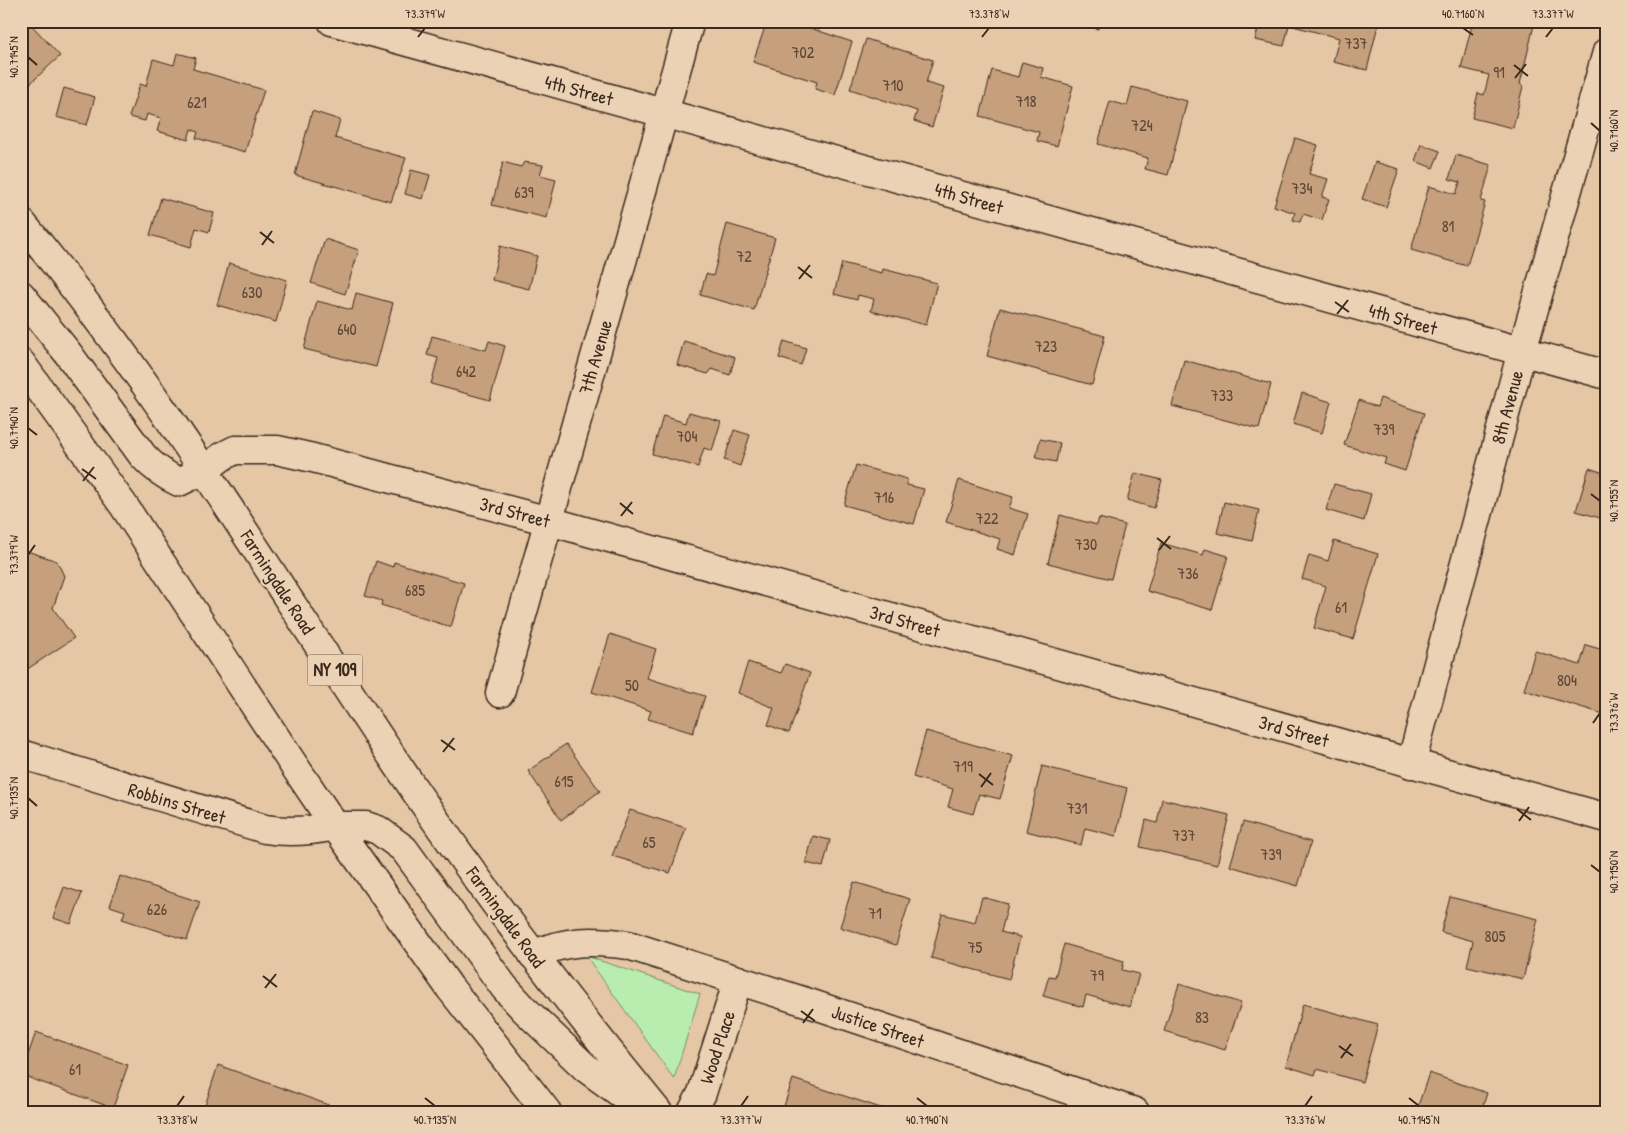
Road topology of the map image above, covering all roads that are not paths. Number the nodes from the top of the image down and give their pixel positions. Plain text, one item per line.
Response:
1 (332, 21) edge
2 (690, 21) edge
3 (1607, 52) edge
4 (664, 113) junction
5 (21, 222) edge
6 (21, 295) edge
7 (1522, 352) junction
8 (21, 362) edge
9 (1607, 375) edge
10 (32, 388) edge
11 (204, 470) junction
12 (550, 521) junction
13 (500, 693) dead end
14 (21, 754) edge
15 (1411, 764) junction
16 (1607, 818) edge
17 (335, 826) junction
18 (533, 955) junction
19 (738, 980) junction
20 (547, 1112) edge
21 (647, 1112) edge
22 (658, 1112) edge
23 (692, 1112) edge
24 (1135, 1112) edge

1 - 4 street, 4th Street
2 - 4 street, 7th Avenue
3 - 7 street, 8th Avenue
4 - 7 street, 4th Street
4 - 12 street, 7th Avenue
5 - 11 street, Farmingdale Road / NY 109
6 - 11 street, 3rd Street
7 - 9 street, 4th Street
7 - 15 street, 8th Avenue
8 - 10 street
10 - 17 street
11 - 12 street, 3rd Street
11 - 18 street, Farmingdale Road / NY 109
12 - 13 street, 7th Avenue
12 - 15 street, 3rd Street
14 - 17 street, Robbins Street
15 - 16 street, 3rd Street
17 - 20 street
17 - 21 street, Robbins Street
18 - 19 street, Justice Street
18 - 22 street, Farmingdale Road / NY 109
19 - 23 street, Wood Place
19 - 24 street, Justice Street

